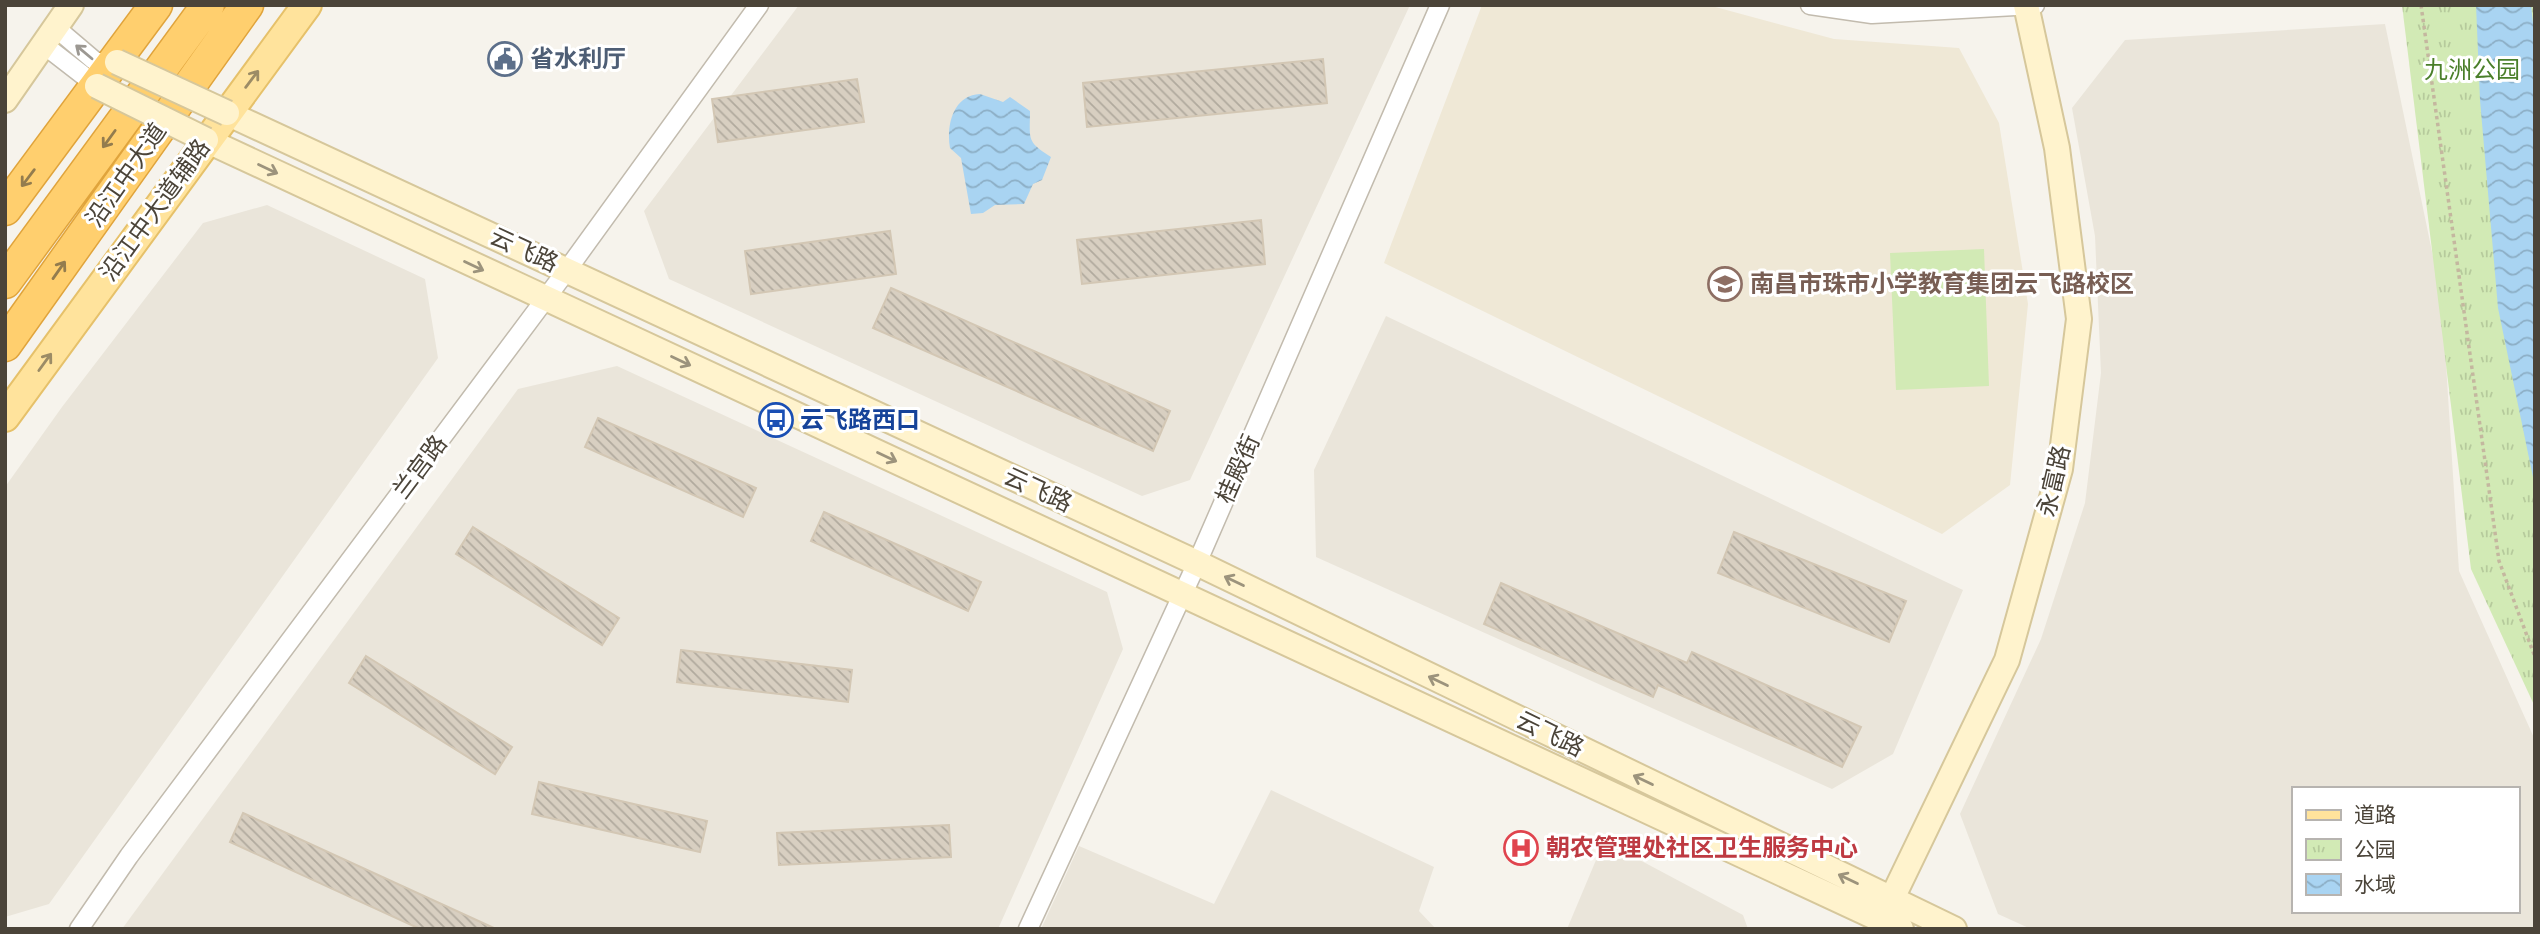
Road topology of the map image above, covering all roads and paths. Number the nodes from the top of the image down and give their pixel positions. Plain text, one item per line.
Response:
1 (71, 5) edge
2 (156, 5) edge
3 (208, 5) edge
4 (247, 5) edge
5 (307, 5) edge
6 (759, 5) edge
7 (1440, 5) edge
8 (1810, 5) edge
9 (2035, 5) edge
10 (2421, 5) edge
11 (2026, 6) edge
12 (50, 36) junction
13 (117, 62) junction
14 (97, 86) junction
15 (5, 100) edge
16 (228, 113) junction
17 (206, 140) junction
18 (5, 209) edge
19 (567, 270) junction
20 (5, 282) edge
21 (544, 300) junction
22 (5, 345) edge
23 (5, 417) edge
24 (1197, 564) junction
25 (1182, 593) junction
26 (2535, 657) edge
27 (1888, 919) edge
28 (79, 929) edge
29 (1028, 929) edge
30 (1954, 929) edge

1 - 12 main road
2 - 13 highway
3 -> 20 highway, 沿江中大道
22 -> 4 highway, 沿江中大道
16 -> 5 main road, 沿江中大道辅路
6 - 19 street, 兰宫路
7 - 24 street, 桂殿街
8 - 11 street
9 - 11 street
10 - 26 path
11 - 27 main road, 永富路
13 -> 12 street
12 - 14 street
12 - 15 main road
13 - 14 highway
13 - 16 main road, 云飞路, bridge
14 - 17 main road, 云飞路, bridge
14 -> 18 highway
16 - 17 main road, 沿江中大道辅路
16 - 19 main road, 云飞路
17 -> 21 main road, 云飞路
23 -> 17 main road, 沿江中大道辅路
19 - 21 street, 兰宫路
19 - 24 main road, 云飞路
21 -> 25 main road, 云飞路
21 - 28 street, 兰宫路
24 - 25 street, 桂殿街
27 -> 24 main road, 云飞路
25 - 27 main road, 云飞路
25 - 29 street, 桂殿街
27 - 30 main road, 云飞路

